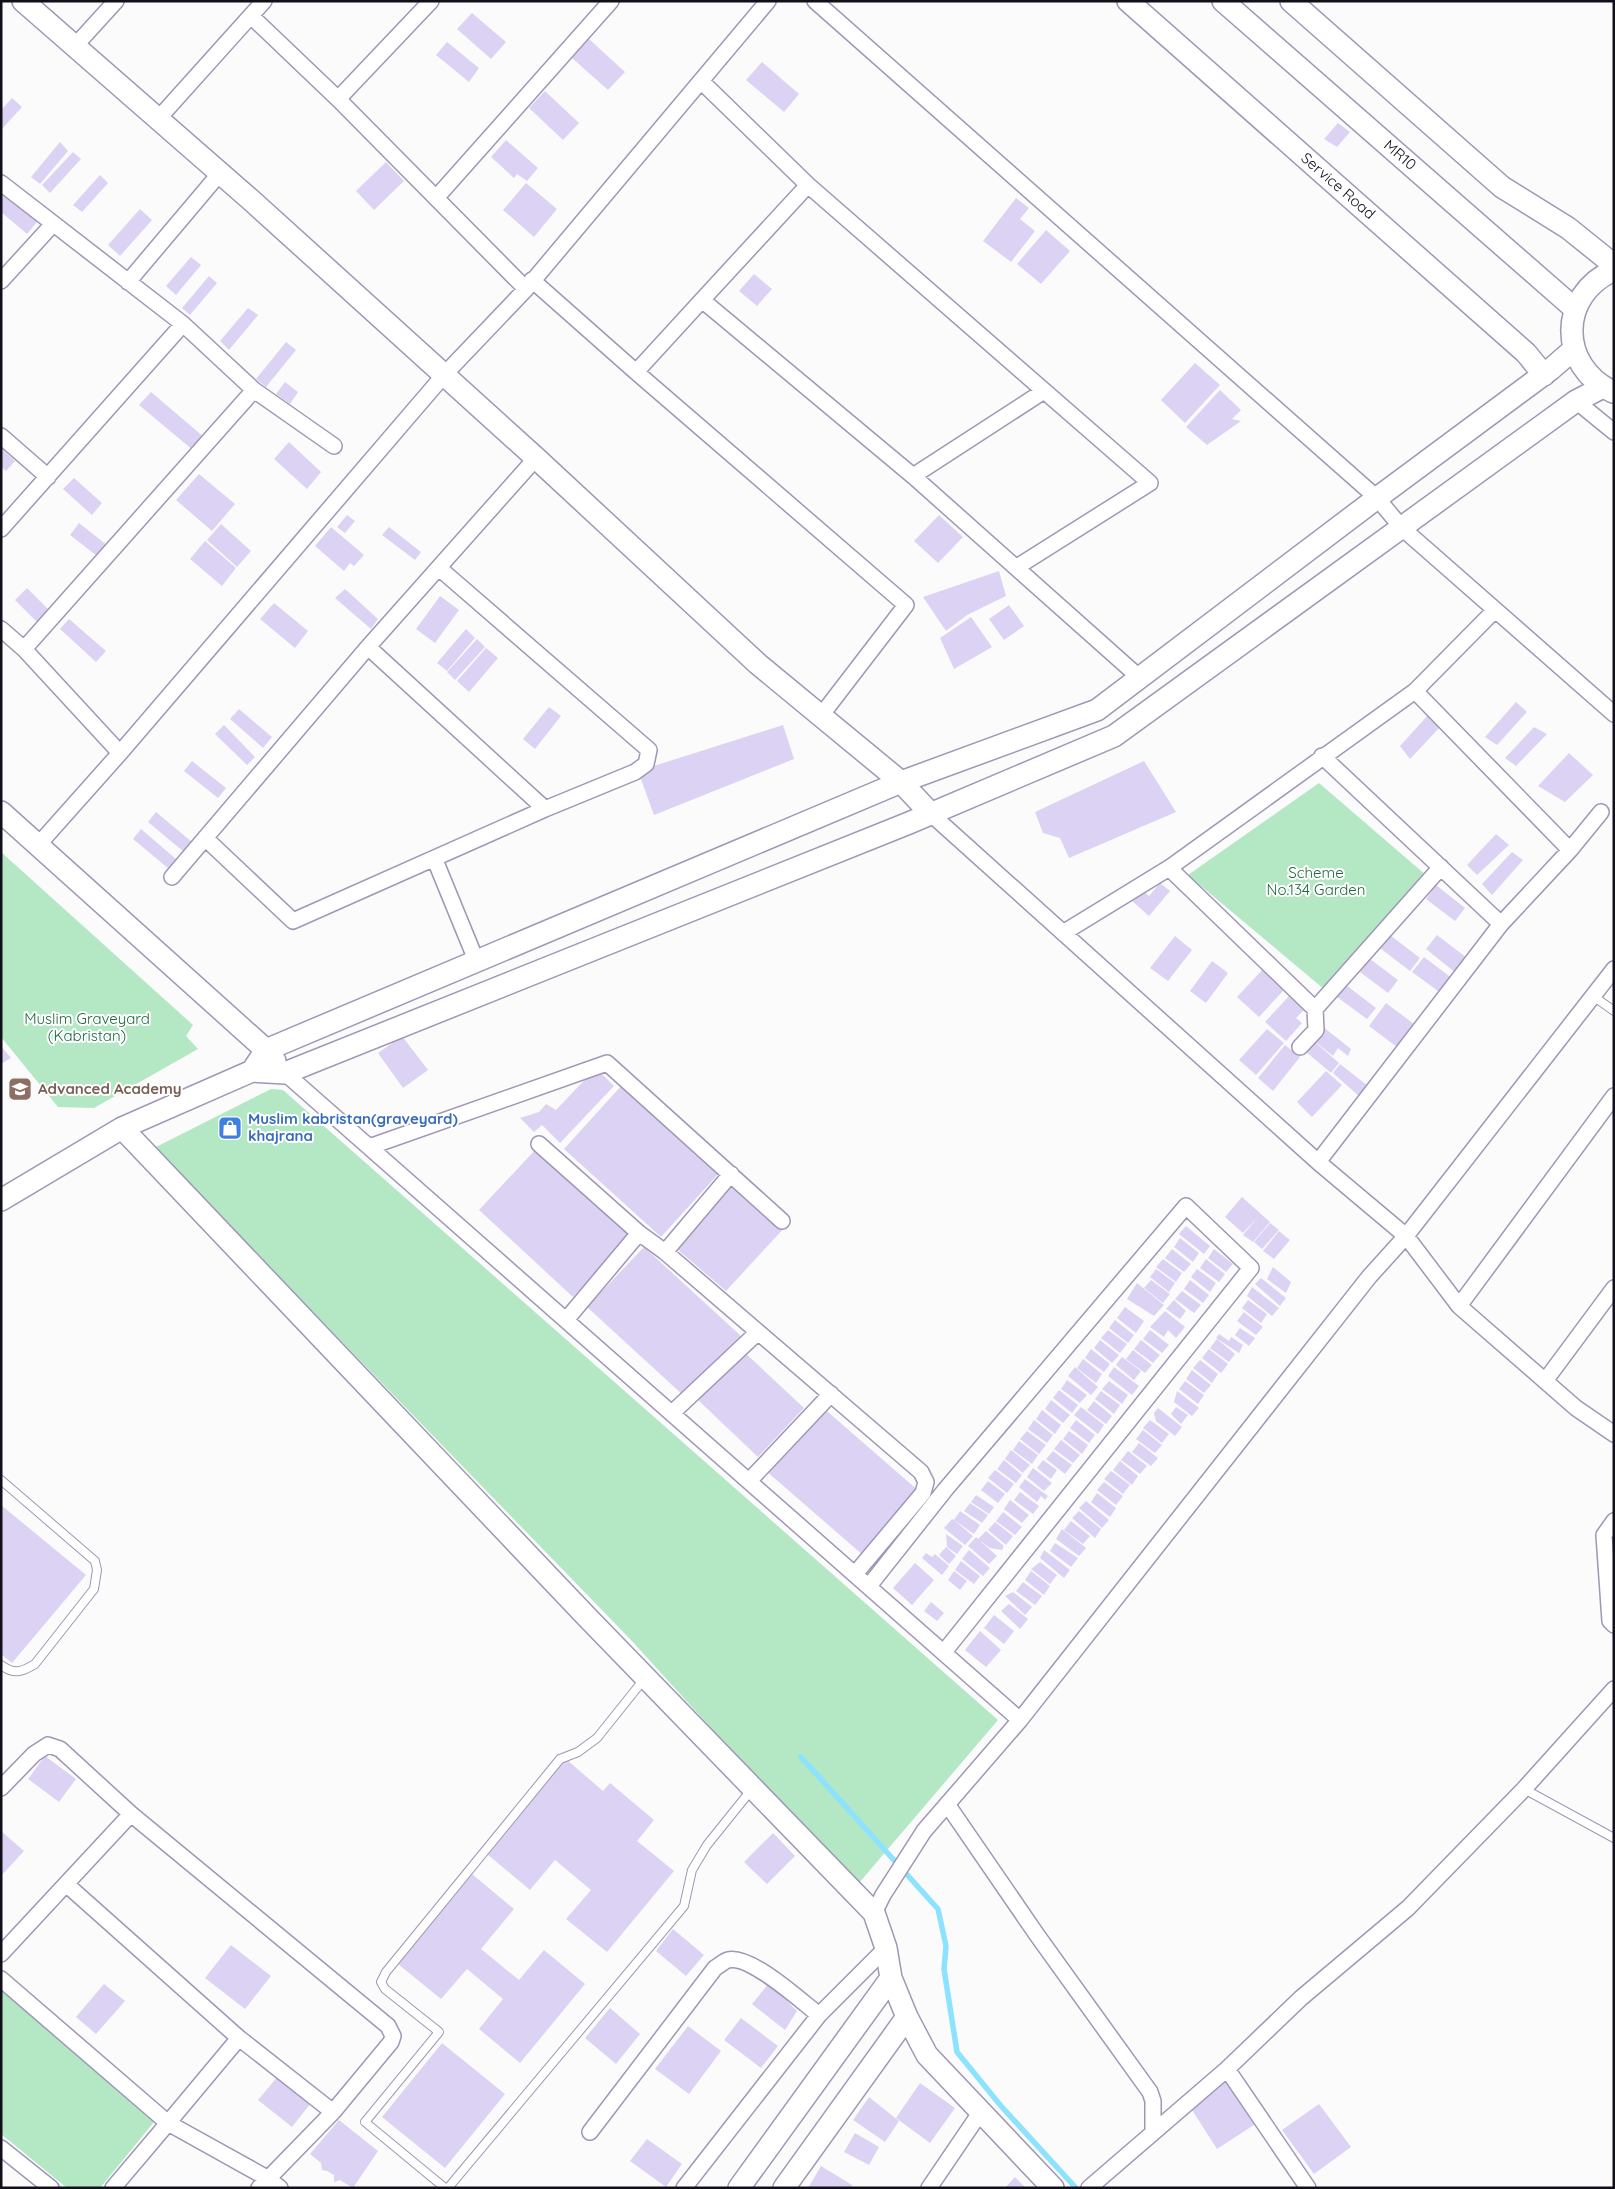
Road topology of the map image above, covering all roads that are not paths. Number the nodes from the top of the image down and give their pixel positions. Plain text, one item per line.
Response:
1 (23, 1) edge
2 (116, 1) edge
3 (264, 1) edge
4 (431, 1) edge
5 (611, 1) edge
6 (768, 1) edge
7 (815, 1) edge
8 (1128, 1) edge
9 (1223, 1) edge
10 (1291, 1) edge
11 (251, 16) junction
12 (74, 46) junction
13 (702, 82) junction
14 (338, 99) junction
15 (158, 119) junction
16 (220, 173) junction
17 (1, 183) edge
18 (808, 185) junction
19 (436, 198) junction
20 (53, 224) junction
21 (1614, 265) edge
22 (1614, 270) edge
23 (1, 280) edge
24 (128, 282) junction
25 (529, 284) junction
26 (702, 300) junction
27 (1575, 309) junction
28 (182, 324) junction
29 (1574, 350) junction
30 (636, 372) junction
31 (1544, 375) junction
32 (444, 376) junction
33 (1608, 389) edge
34 (254, 390) junction
35 (1044, 391) junction
36 (1576, 401) junction
37 (1614, 432) edge
38 (1, 436) edge
39 (334, 446) dead end
40 (536, 458) junction
41 (912, 476) junction
42 (48, 477) junction
43 (1377, 498) junction
44 (1402, 528) junction
45 (1, 530) edge
46 (1017, 567) junction
47 (439, 568) junction
48 (1495, 610) junction
49 (1, 629) edge
50 (368, 647) junction
51 (24, 649) junction
52 (1140, 678) junction
53 (1415, 691) junction
54 (1614, 714) edge
55 (820, 717) junction
56 (120, 753) junction
57 (1322, 756) junction
58 (901, 782) junction
59 (545, 809) junction
60 (1, 812) edge
61 (1601, 812) dead end
62 (931, 814) junction
63 (206, 838) junction
64 (39, 844) junction
65 (1570, 850) junction
66 (435, 860) junction
67 (1440, 867) junction
68 (1169, 868) junction
69 (172, 876) dead end
70 (1501, 924) junction
71 (1063, 933) junction
72 (476, 960) junction
73 (1614, 969) edge
74 (1593, 996) junction
75 (1316, 1009) junction
76 (1614, 1011) edge
77 (1300, 1047) dead end
78 (266, 1050) junction
79 (252, 1071) junction
80 (285, 1073) junction
81 (1614, 1096) edge
82 (122, 1128) junction
83 (540, 1144) dead end
84 (369, 1147) junction
85 (1318, 1162) junction
86 (731, 1174) junction
87 (1, 1200) edge
88 (782, 1221) dead end
89 (639, 1233) junction
90 (1406, 1236) junction
91 (665, 1252) junction
92 (1614, 1288) edge
93 (1459, 1306) junction
94 (566, 1320) junction
95 (758, 1332) junction
96 (1545, 1381) junction
97 (831, 1394) junction
98 (672, 1413) junction
99 (1614, 1434) edge
100 (1, 1480) edge
101 (748, 1481) junction
102 (1614, 1521) edge
103 (855, 1574) junction
104 (869, 1586) junction
105 (1614, 1625) edge
106 (944, 1652) junction
107 (1, 1665) edge
108 (645, 1677) junction
109 (1614, 1689) edge
110 (1020, 1720) junction
111 (754, 1787) junction
112 (1, 1788) edge
113 (1524, 1789) junction
114 (947, 1804) junction
115 (131, 1814) junction
116 (1614, 1838) edge
117 (66, 1884) junction
118 (878, 1904) junction
119 (886, 1948) junction
120 (1, 1954) edge
121 (891, 1978) junction
122 (1, 1979) edge
123 (819, 2015) junction
124 (907, 2016) junction
125 (239, 2038) junction
126 (1227, 2068) junction
127 (982, 2110) junction
128 (333, 2112) junction
129 (168, 2123) junction
130 (1153, 2131) junction
131 (590, 2132) dead end
132 (1, 2148) edge
133 (263, 2183) edge
134 (1090, 2187) edge
135 (51, 2188) edge
136 (113, 2188) edge
137 (280, 2188) edge
138 (446, 2188) edge
139 (684, 2188) edge
140 (739, 2188) edge
141 (784, 2188) edge
142 (929, 2188) edge
143 (1053, 2188) edge
144 (1308, 2188) edge

1 - 12 street
2 - 12 street
3 - 11 street
4 - 14 street
5 - 19 street
6 - 13 street
7 - 43 street
8 - 31 street, Service Road
9 - 27 street, MR10 / MR10
10 - 21 street
11 - 14 street
11 - 15 street
12 - 15 street
13 - 18 street
13 - 25 street
14 - 19 street
15 - 16 street
16 - 24 street
16 - 32 street
17 - 20 street
18 - 26 street
18 - 35 street
19 - 25 street
20 - 23 street
20 - 24 street
22 - 27 street
24 - 28 street
25 - 30 street
25 - 32 street
26 - 30 street
26 - 41 street
27 - 29 street
28 - 34 street
28 - 42 street
29 - 31 street
29 - 33 street
30 - 55 street
31 - 43 street
32 - 40 street
32 - 56 street
33 - 36 street
34 - 39 street
34 - 51 street
35 - 41 street
35 - 46 street
36 - 37 street
36 - 44 street
38 - 42 street
40 - 47 street
40 - 55 street
41 - 46 street
42 - 45 street
43 - 44 street
43 - 52 street
44 - 48 street
44 - 62 street
46 - 52 street
47 - 50 street
47 - 59 street
48 - 53 street
48 - 54 street
49 - 51 street
50 - 59 street
50 - 63 street
51 - 56 street
52 - 58 street
53 - 57 street
53 - 65 street
55 - 58 street
56 - 64 street
57 - 67 street
57 - 68 street
58 - 62 street
58 - 72 street
59 - 66 street
60 - 64 street
61 - 65 street
62 - 71 street
62 - 80 street
63 - 66 street
63 - 69 street
64 - 78 street
65 - 70 street
66 - 72 street
67 - 70 street
67 - 75 street
68 - 71 street
68 - 75 street
70 - 85 street
71 - 85 street
72 - 78 street
73 - 74 street
74 - 76 lane
74 - 90 street
75 - 77 street
78 - 79 street
78 - 80 street
79 - 80 street
79 - 82 street
80 - 84 street
81 - 93 street
82 - 87 street
82 - 108 street
83 - 89 street
84 - 86 street
84 - 94 street
85 - 90 street
86 - 88 street
86 - 91 street
89 - 91 street
89 - 94 street
90 - 93 street
90 - 110 street
91 - 95 street
92 - 96 street
93 - 96 street
94 - 98 street
95 - 97 street
95 - 98 street
96 - 99 street
97 - 101 street
97 - 103 street
98 - 101 street
100 - 107 lane
101 - 103 street
102 - 105 street
103 - 104 street
104 - 106 street
104 - 106 street
106 - 110 street
108 - 111 street
108 - 138 lane
109 - 113 street
110 - 114 street
111 - 118 street
111 - 138 lane
112 - 115 street
113 - 116 lane
113 - 126 street
114 - 118 street
114 - 130 street
115 - 117 street
115 - 128 street
117 - 120 street
117 - 125 street
118 - 119 street
119 - 121 street
119 - 123 street
121 - 124 street
121 - 140 street
122 - 129 street
123 - 131 street
123 - 139 street
124 - 127 street
124 - 141 street
125 - 128 street
125 - 129 street
126 - 130 street
126 - 144 street
127 - 142 street
127 - 143 street
128 - 133 street
129 - 133 street
129 - 136 street
130 - 134 street
132 - 135 street
133 - 137 street

